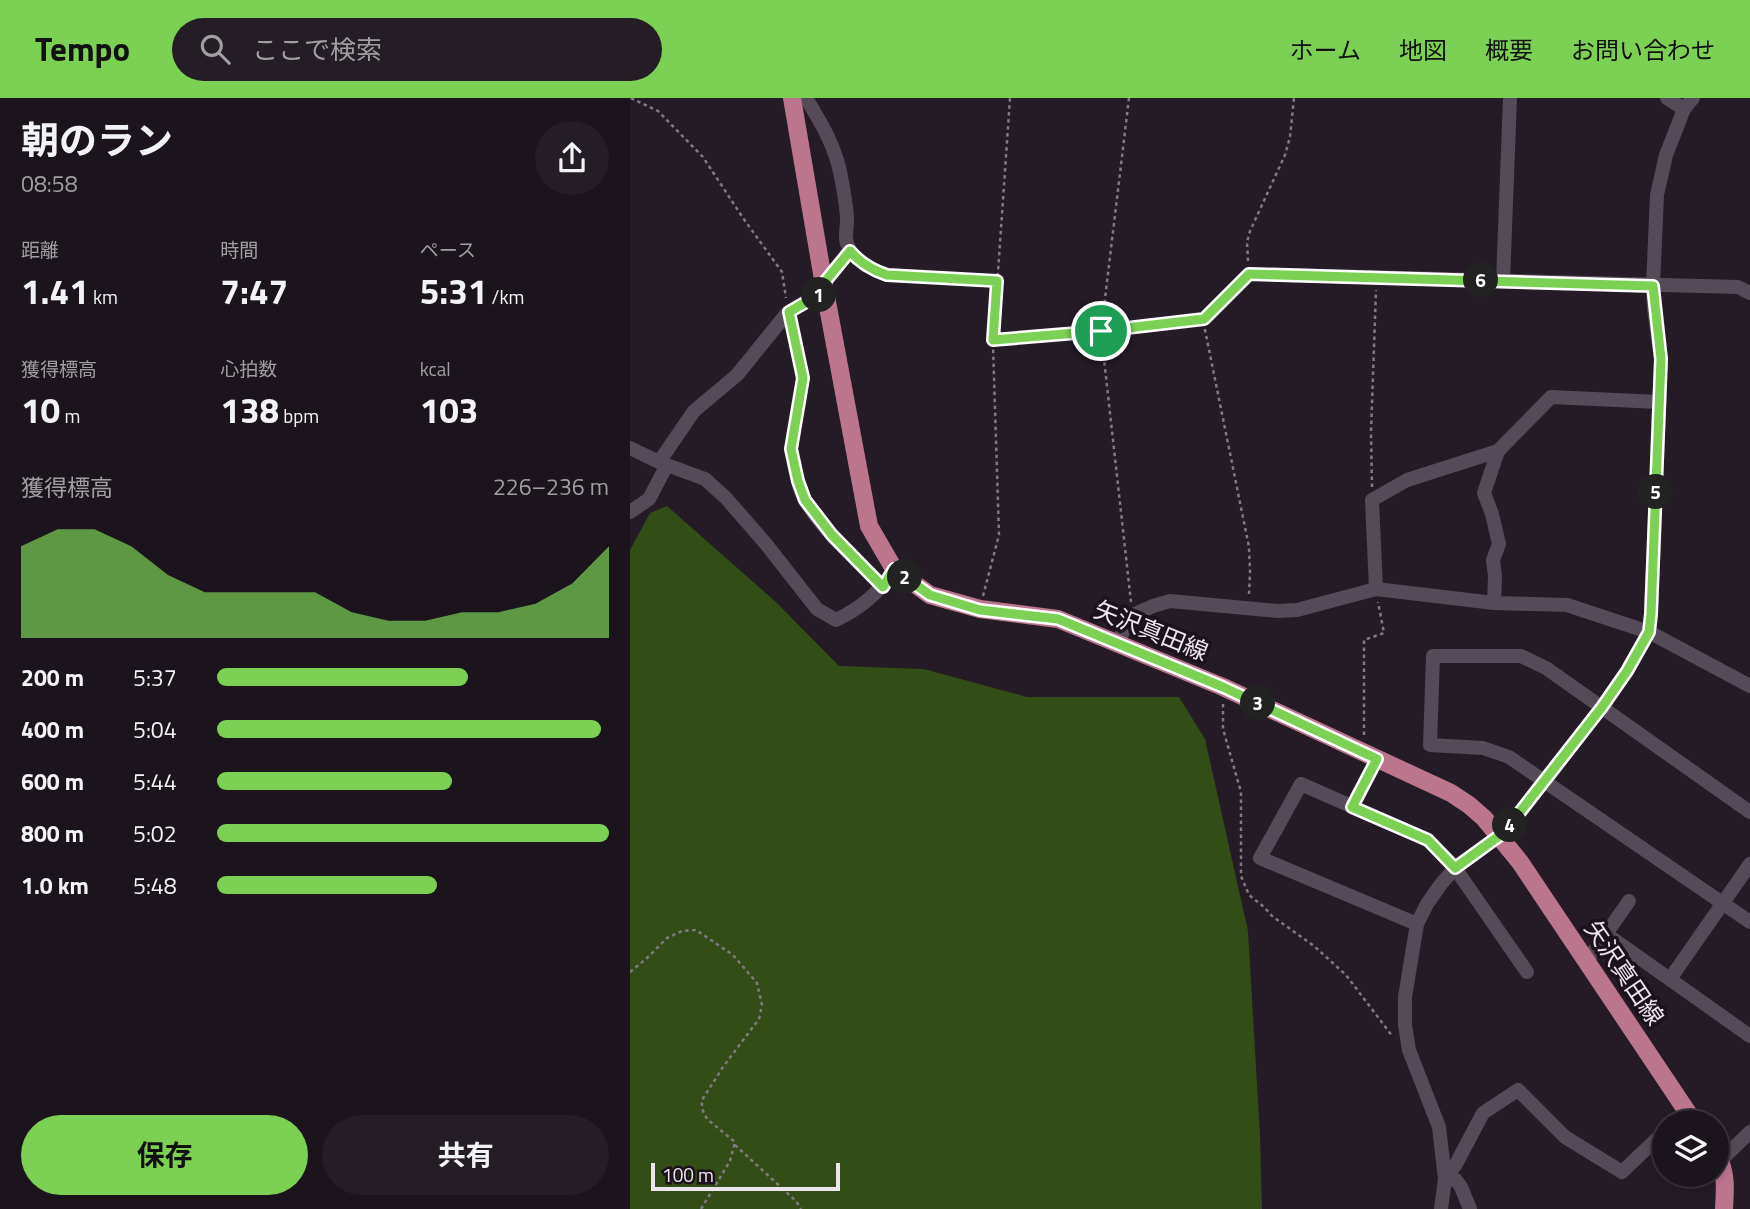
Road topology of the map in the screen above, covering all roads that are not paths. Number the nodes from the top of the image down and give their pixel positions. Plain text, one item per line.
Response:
1 (792, 98) edge
2 (806, 98) edge
3 (1510, 98) edge
4 (1667, 98) edge
5 (1689, 104) edge
6 (1249, 274) road end
7 (1503, 281) junction
8 (1653, 286) junction
9 (824, 287) junction
10 (1750, 293) edge
11 (1659, 402) junction
12 (630, 448) edge
13 (791, 449) road end
14 (1498, 451) junction
15 (663, 464) junction
16 (630, 512) edge
17 (894, 569) junction
18 (883, 587) junction
19 (1376, 589) junction
20 (1494, 603) junction
21 (1649, 632) junction
22 (1116, 644) junction
23 (1750, 686) edge
24 (1602, 707) junction
25 (1371, 756) junction
26 (1544, 781) junction
27 (1352, 807) junction
28 (1749, 810) edge
29 (1499, 836) junction
30 (1750, 864) edge
31 (1455, 868) junction
32 (1629, 901) dead end
33 (1722, 903) junction
34 (1750, 922) edge
35 (1418, 925) junction
36 (1606, 934) junction
37 (1587, 961) junction
38 (1527, 972) dead end
39 (1670, 979) junction
40 (1750, 1035) edge
41 (1680, 1110) edge
42 (1750, 1132) edge
43 (1652, 1143) edge
44 (1729, 1149) edge
45 (1445, 1179) junction
46 (1724, 1187) edge
47 (1441, 1209) edge
48 (1470, 1209) edge
49 (1724, 1209) edge

1 - 9 main road, 矢沢真田線
2 - 9 street
3 - 7 street
4 - 5 street
5 - 8 street
6 - 7 street
7 - 8 street
8 - 10 street
8 - 11 street
9 - 15 street
9 - 17 main road, 矢沢真田線
11 - 14 street
11 - 21 street
12 - 15 street
13 - 18 street
14 - 19 street
14 - 20 street
15 - 16 street
15 - 18 street
17 - 18 street
17 - 22 main road, 矢沢真田線
19 - 20 street
19 - 22 street
20 - 21 street
21 - 23 street
21 - 24 street
22 - 25 main road, 矢沢真田線
24 - 26 street
24 - 26 street
24 - 28 street
25 - 27 street
25 - 29 main road, 矢沢真田線
26 - 29 street
26 - 33 street
27 - 31 street
27 - 35 street
29 - 31 street
29 - 37 main road, 矢沢真田線
30 - 33 street
31 - 35 street
31 - 38 street
32 - 36 street
33 - 34 street
33 - 39 street
35 - 45 street
36 - 37 street
36 - 39 street
37 - 41 main road, 矢沢真田線
39 - 40 street
42 - 44 street
43 - 45 street
45 - 47 street
45 - 48 street
46 - 49 main road

